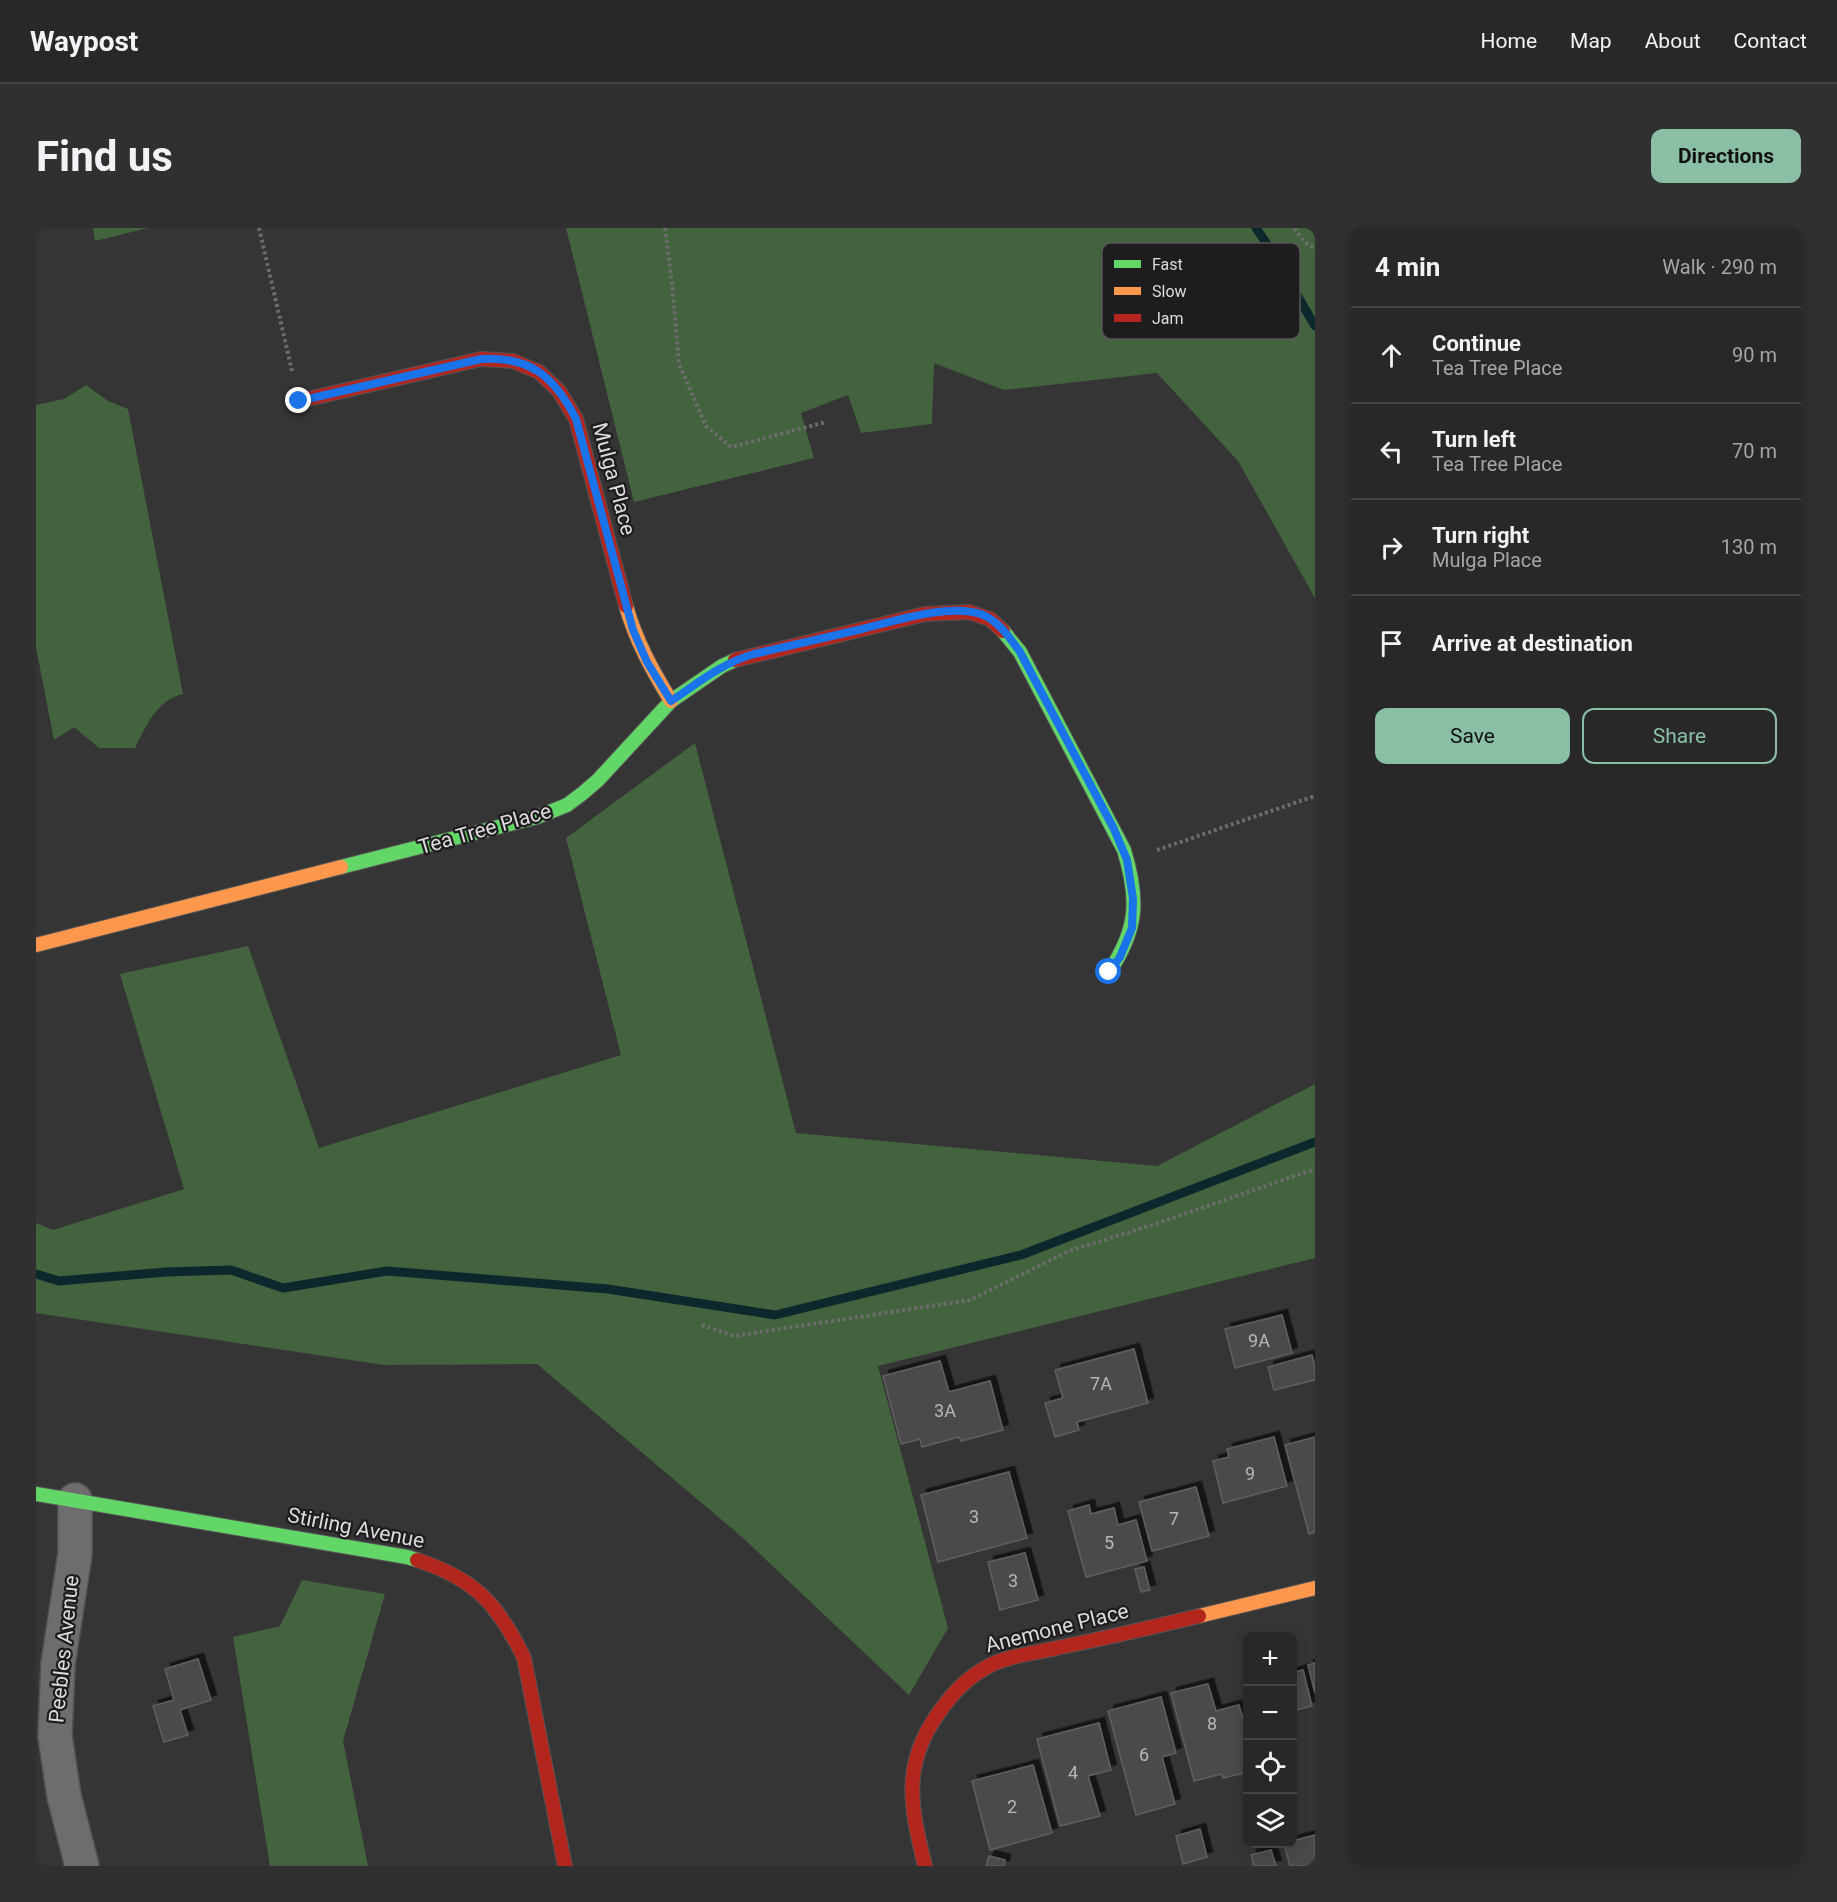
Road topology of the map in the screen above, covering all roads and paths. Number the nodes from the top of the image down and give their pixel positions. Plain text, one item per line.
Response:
1 (260, 228) edge
2 (665, 228) edge
3 (1295, 228) edge
4 (1315, 248) edge
5 (299, 401) joint
6 (826, 422) dead end
7 (671, 701) junction
8 (1315, 796) edge
9 (1127, 860) junction
10 (36, 945) edge
11 (1109, 972) dead end
12 (1315, 1169) edge
13 (702, 1324) dead end
14 (36, 1494) edge
15 (75, 1500) junction
16 (1315, 1588) edge
17 (82, 1866) edge
18 (565, 1866) edge
19 (925, 1866) edge

1 - 5 path
2 - 6 path
3 - 4 path
5 - 7 street, Mulga Place
7 - 9 street, Tea Tree Place
7 - 10 street, Tea Tree Place
8 - 9 path
9 - 11 street, Tea Tree Place
12 - 13 path
14 - 15 street, Stirling Avenue
15 - 17 street, Peebles Avenue
15 - 18 street, Stirling Avenue
16 - 19 street, Anemone Place

